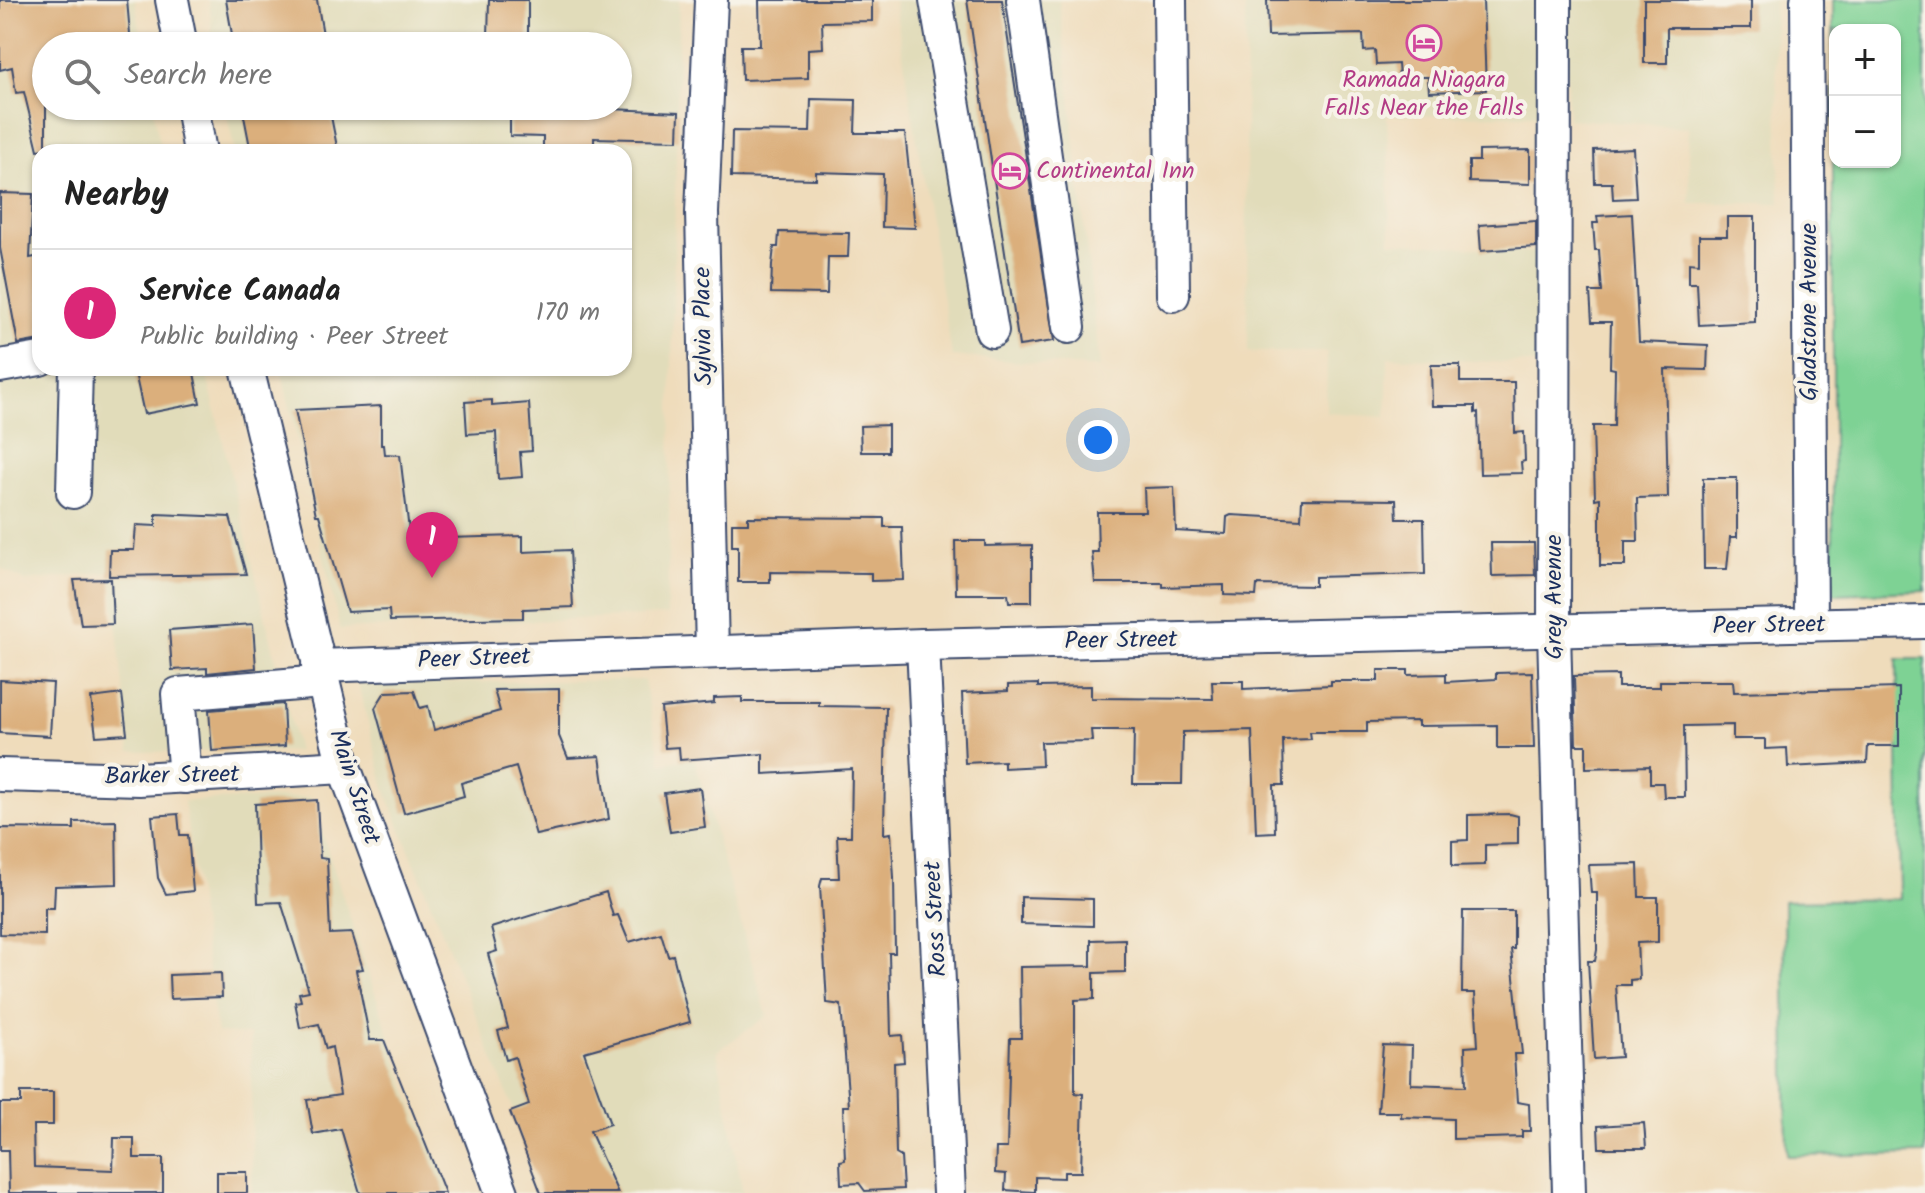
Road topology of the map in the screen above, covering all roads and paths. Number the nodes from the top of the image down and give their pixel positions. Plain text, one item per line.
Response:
1 (172, 0) edge
2 (711, 0) edge
3 (936, 0) edge
4 (1023, 0) edge
5 (1170, 0) edge
6 (1555, 0) edge
7 (1807, 0) edge
8 (178, 32) edge
9 (194, 120) edge
10 (199, 144) edge
11 (1173, 295) dead end
12 (1069, 327) dead end
13 (992, 331) dead end
14 (32, 360) edge
15 (0, 366) edge
16 (76, 376) edge
17 (249, 376) edge
18 (73, 492) dead end
19 (1925, 622) edge
20 (1811, 625) junction
21 (1554, 631) junction
22 (923, 645) junction
23 (712, 652) junction
24 (320, 674) junction
25 (344, 767) junction
26 (0, 775) edge
27 (185, 777) junction
28 (502, 1193) edge
29 (949, 1193) edge
30 (1569, 1193) edge

1 - 8 street
2 - 23 street, Sylvia Place
3 - 13 street
4 - 12 street
5 - 11 street
6 - 21 street, Grey Avenue
7 - 20 street, Gladstone Avenue
9 - 10 street
14 - 15 street
16 - 18 street
17 - 24 street, Main Street
19 - 20 street, Peer Street
20 - 21 street, Peer Street
21 - 22 street, Peer Street
21 - 30 street, Grey Avenue
22 - 23 street, Peer Street
22 - 29 street, Ross Street
23 - 24 street, Peer Street
24 - 25 street, Main Street
24 - 27 street, Peer Street
25 - 27 street, Barker Street
25 - 28 street, Main Street
26 - 27 street, Barker Street

